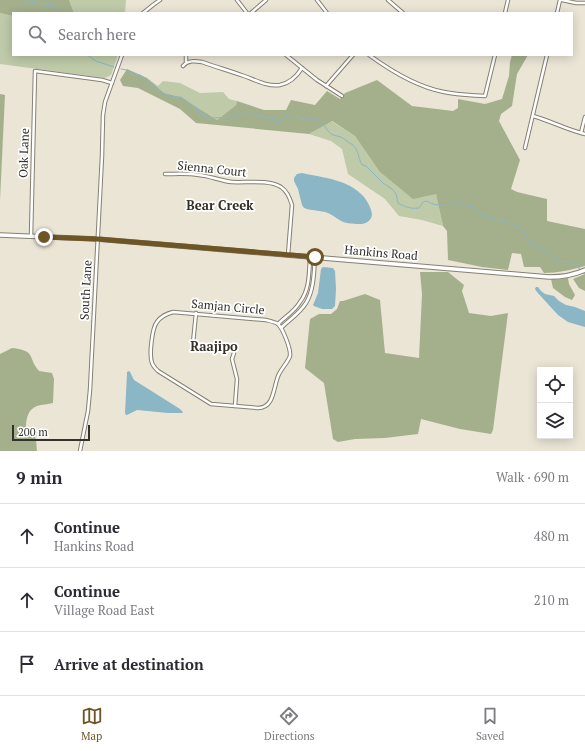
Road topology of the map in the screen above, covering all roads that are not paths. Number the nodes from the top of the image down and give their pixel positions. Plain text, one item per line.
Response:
1 (160, 0) edge
2 (237, 0) edge
3 (266, 0) edge
4 (317, 0) edge
5 (388, 0) edge
6 (508, 0) edge
7 (561, 0) edge
8 (585, 3) edge
9 (144, 12) edge
10 (246, 12) edge
11 (252, 12) edge
12 (326, 12) edge
13 (402, 12) edge
14 (505, 12) edge
15 (557, 12) edge
16 (122, 56) edge
17 (186, 56) edge
18 (287, 56) edge
19 (351, 56) edge
20 (370, 56) edge
21 (495, 56) edge
22 (547, 56) edge
23 (186, 62) junction
24 (183, 66) dead end
25 (302, 68) junction
26 (112, 83) junction
27 (326, 86) junction
28 (342, 96) dead end
29 (532, 116) junction
30 (585, 117) edge
31 (581, 133) junction
32 (585, 134) edge
33 (525, 148) dead end
34 (165, 174) dead end
35 (0, 235) edge
36 (31, 236) junction
37 (97, 239) junction
38 (288, 255) junction
39 (310, 257) junction
40 (315, 257) junction
41 (585, 270) edge
42 (308, 277) junction
43 (313, 277) junction
44 (196, 313) junction
45 (278, 324) junction
46 (281, 328) junction
47 (193, 343) dead end
48 (234, 354) dead end
49 (235, 406) junction
50 (80, 451) edge

1 - 9 street
2 - 10 street
3 - 11 street
4 - 12 street
5 - 13 street
6 - 14 street
7 - 8 street
7 - 15 street
16 - 26 street, South Lane
17 - 23 street
18 - 25 street
19 - 27 street
20 - 21 street
22 - 29 street
23 - 24 street
23 - 25 street
25 - 27 street
26 - 36 street, Oak Lane
26 - 37 street, South Lane
27 - 28 street
29 - 31 street
29 - 33 street
30 - 31 street
31 - 32 street
34 - 38 street, Sienna Court
35 - 36 main road, Hankins Road
36 - 37 main road, Hankins Road
37 - 38 main road, Hankins Road
37 - 50 street, South Lane
38 - 39 main road, Hankins Road
39 - 40 main road, Hankins Road
39 - 42 street
40 - 41 main road, Hankins Road
40 - 43 street
42 - 43 street
42 - 45 street
43 - 46 street
44 - 45 street, Samjan Circle
44 - 47 street
44 - 49 street, Samjan Circle
45 - 46 street, Samjan Circle
46 - 49 street, Samjan Circle
48 - 49 street

